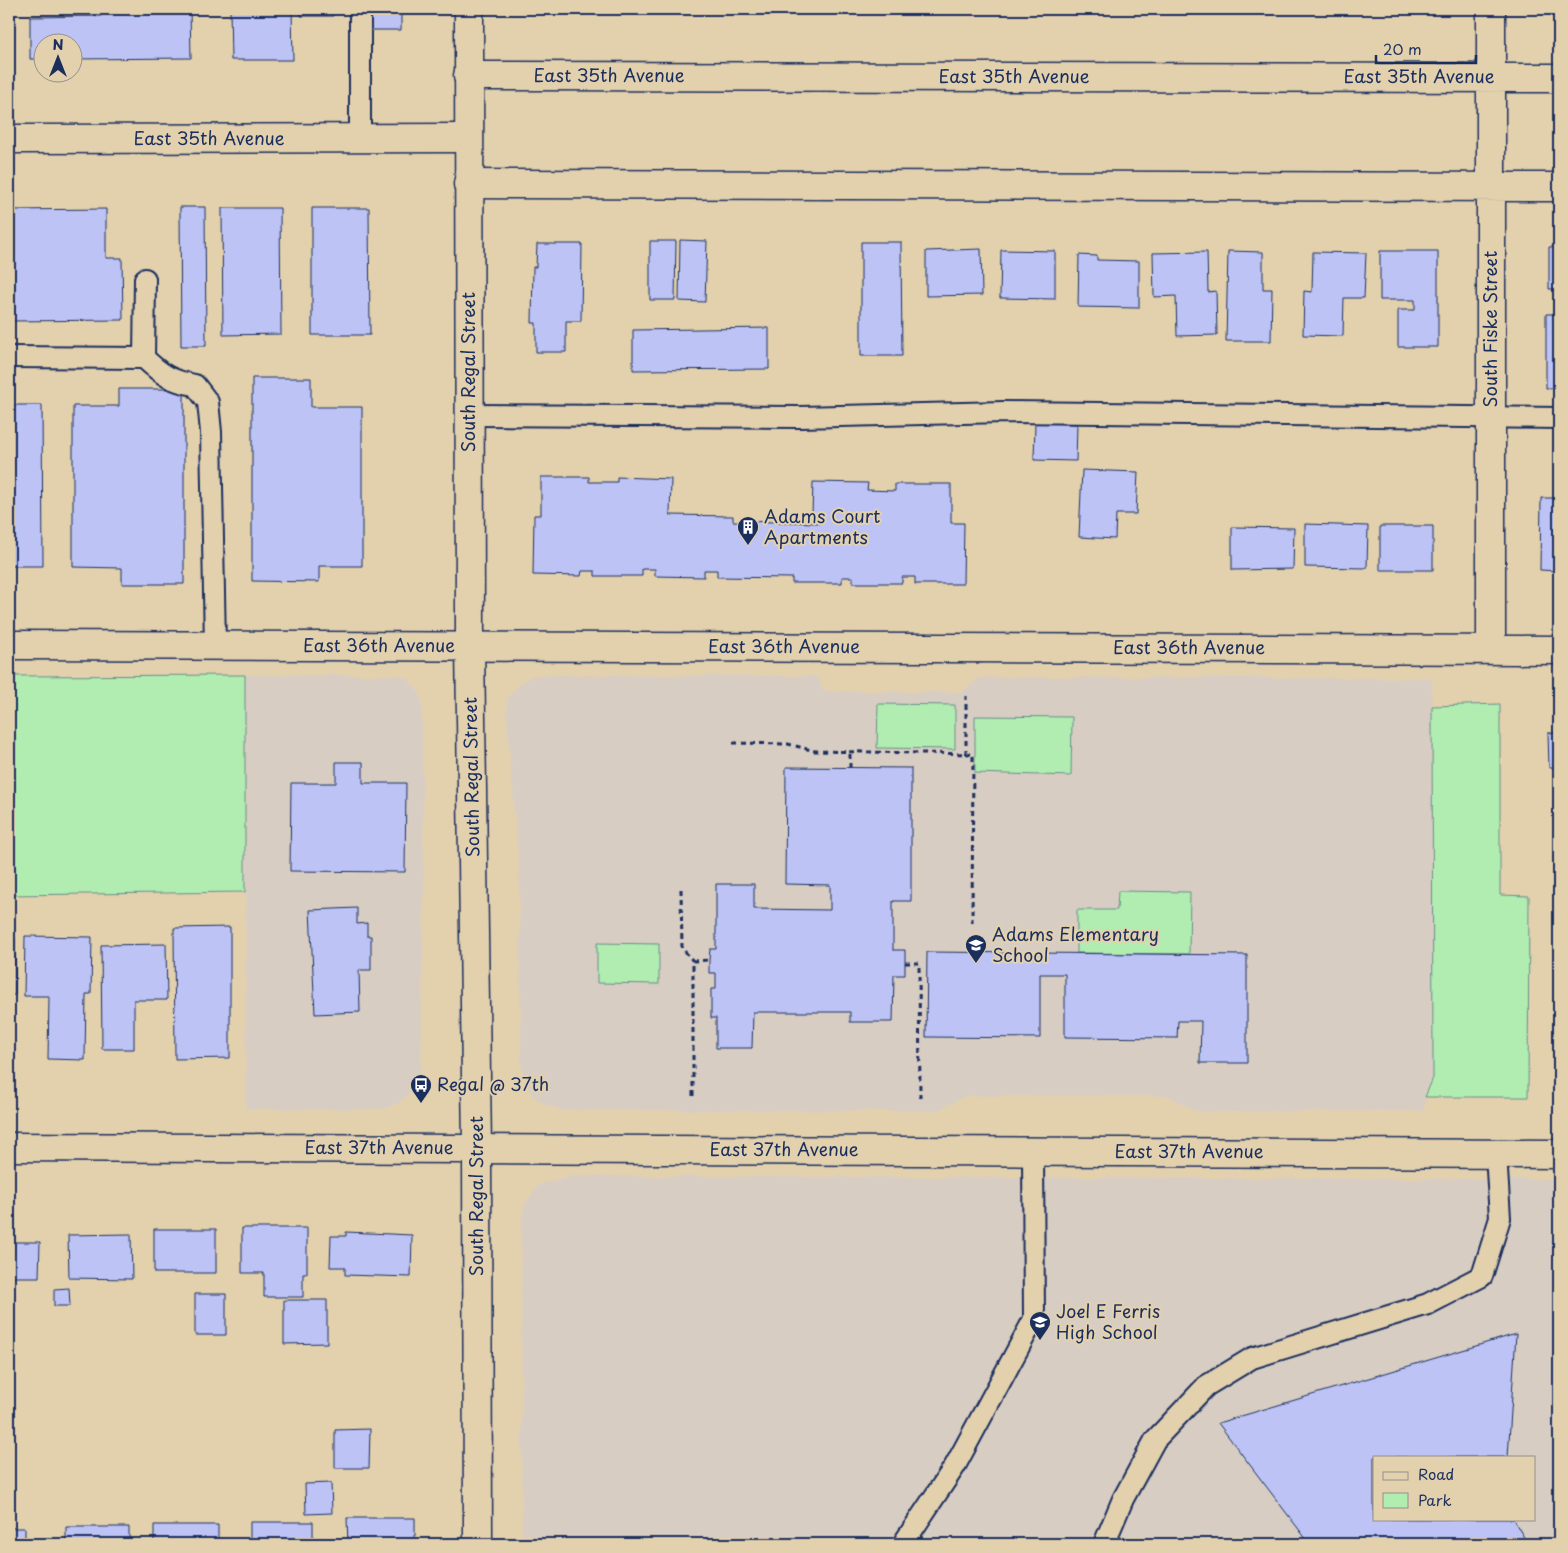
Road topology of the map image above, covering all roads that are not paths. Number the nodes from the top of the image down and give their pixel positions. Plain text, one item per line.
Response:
1 (360, 9) edge
2 (469, 9) edge
3 (1491, 9) edge
4 (468, 76) junction
5 (1491, 78) junction
6 (1559, 78) edge
7 (360, 138) junction
8 (468, 138) junction
9 (9, 139) edge
10 (468, 184) junction
11 (1491, 186) junction
12 (1559, 187) edge
13 (145, 279) dead end
14 (9, 357) edge
15 (144, 358) junction
16 (470, 415) junction
17 (1491, 418) junction
18 (1559, 418) edge
19 (9, 645) edge
20 (215, 646) junction
21 (470, 646) junction
22 (1492, 649) junction
23 (1559, 650) edge
24 (9, 1147) edge
25 (477, 1148) junction
26 (1033, 1151) junction
27 (1496, 1154) junction
28 (1559, 1154) edge
29 (478, 1544) edge
30 (903, 1544) edge
31 (1104, 1544) edge

1 - 7 lane
2 - 4 street, South Regal Street
3 - 5 street, South Fiske Street
4 - 5 street, East 35th Avenue
4 - 8 street, South Regal Street
5 - 6 street, East 35th Avenue
5 - 11 street, South Fiske Street
7 - 8 street, East 35th Avenue
7 - 9 street, East 35th Avenue
8 - 10 street, South Regal Street
10 - 11 street
10 - 16 street, South Regal Street
11 - 12 street
11 - 17 street, South Fiske Street
13 - 15 lane
14 - 15 lane
15 - 20 lane
16 - 17 lane
16 - 21 street, South Regal Street
17 - 18 lane
17 - 22 street, South Fiske Street
19 - 20 street, East 36th Avenue
20 - 21 street, East 36th Avenue
21 - 22 street, East 36th Avenue
21 - 25 street, South Regal Street
22 - 23 street, East 36th Avenue
24 - 25 street, East 37th Avenue
25 - 26 street, East 37th Avenue
25 - 29 street, South Regal Street
26 - 27 street, East 37th Avenue
26 - 30 lane
27 - 28 street, East 37th Avenue
27 - 31 lane

